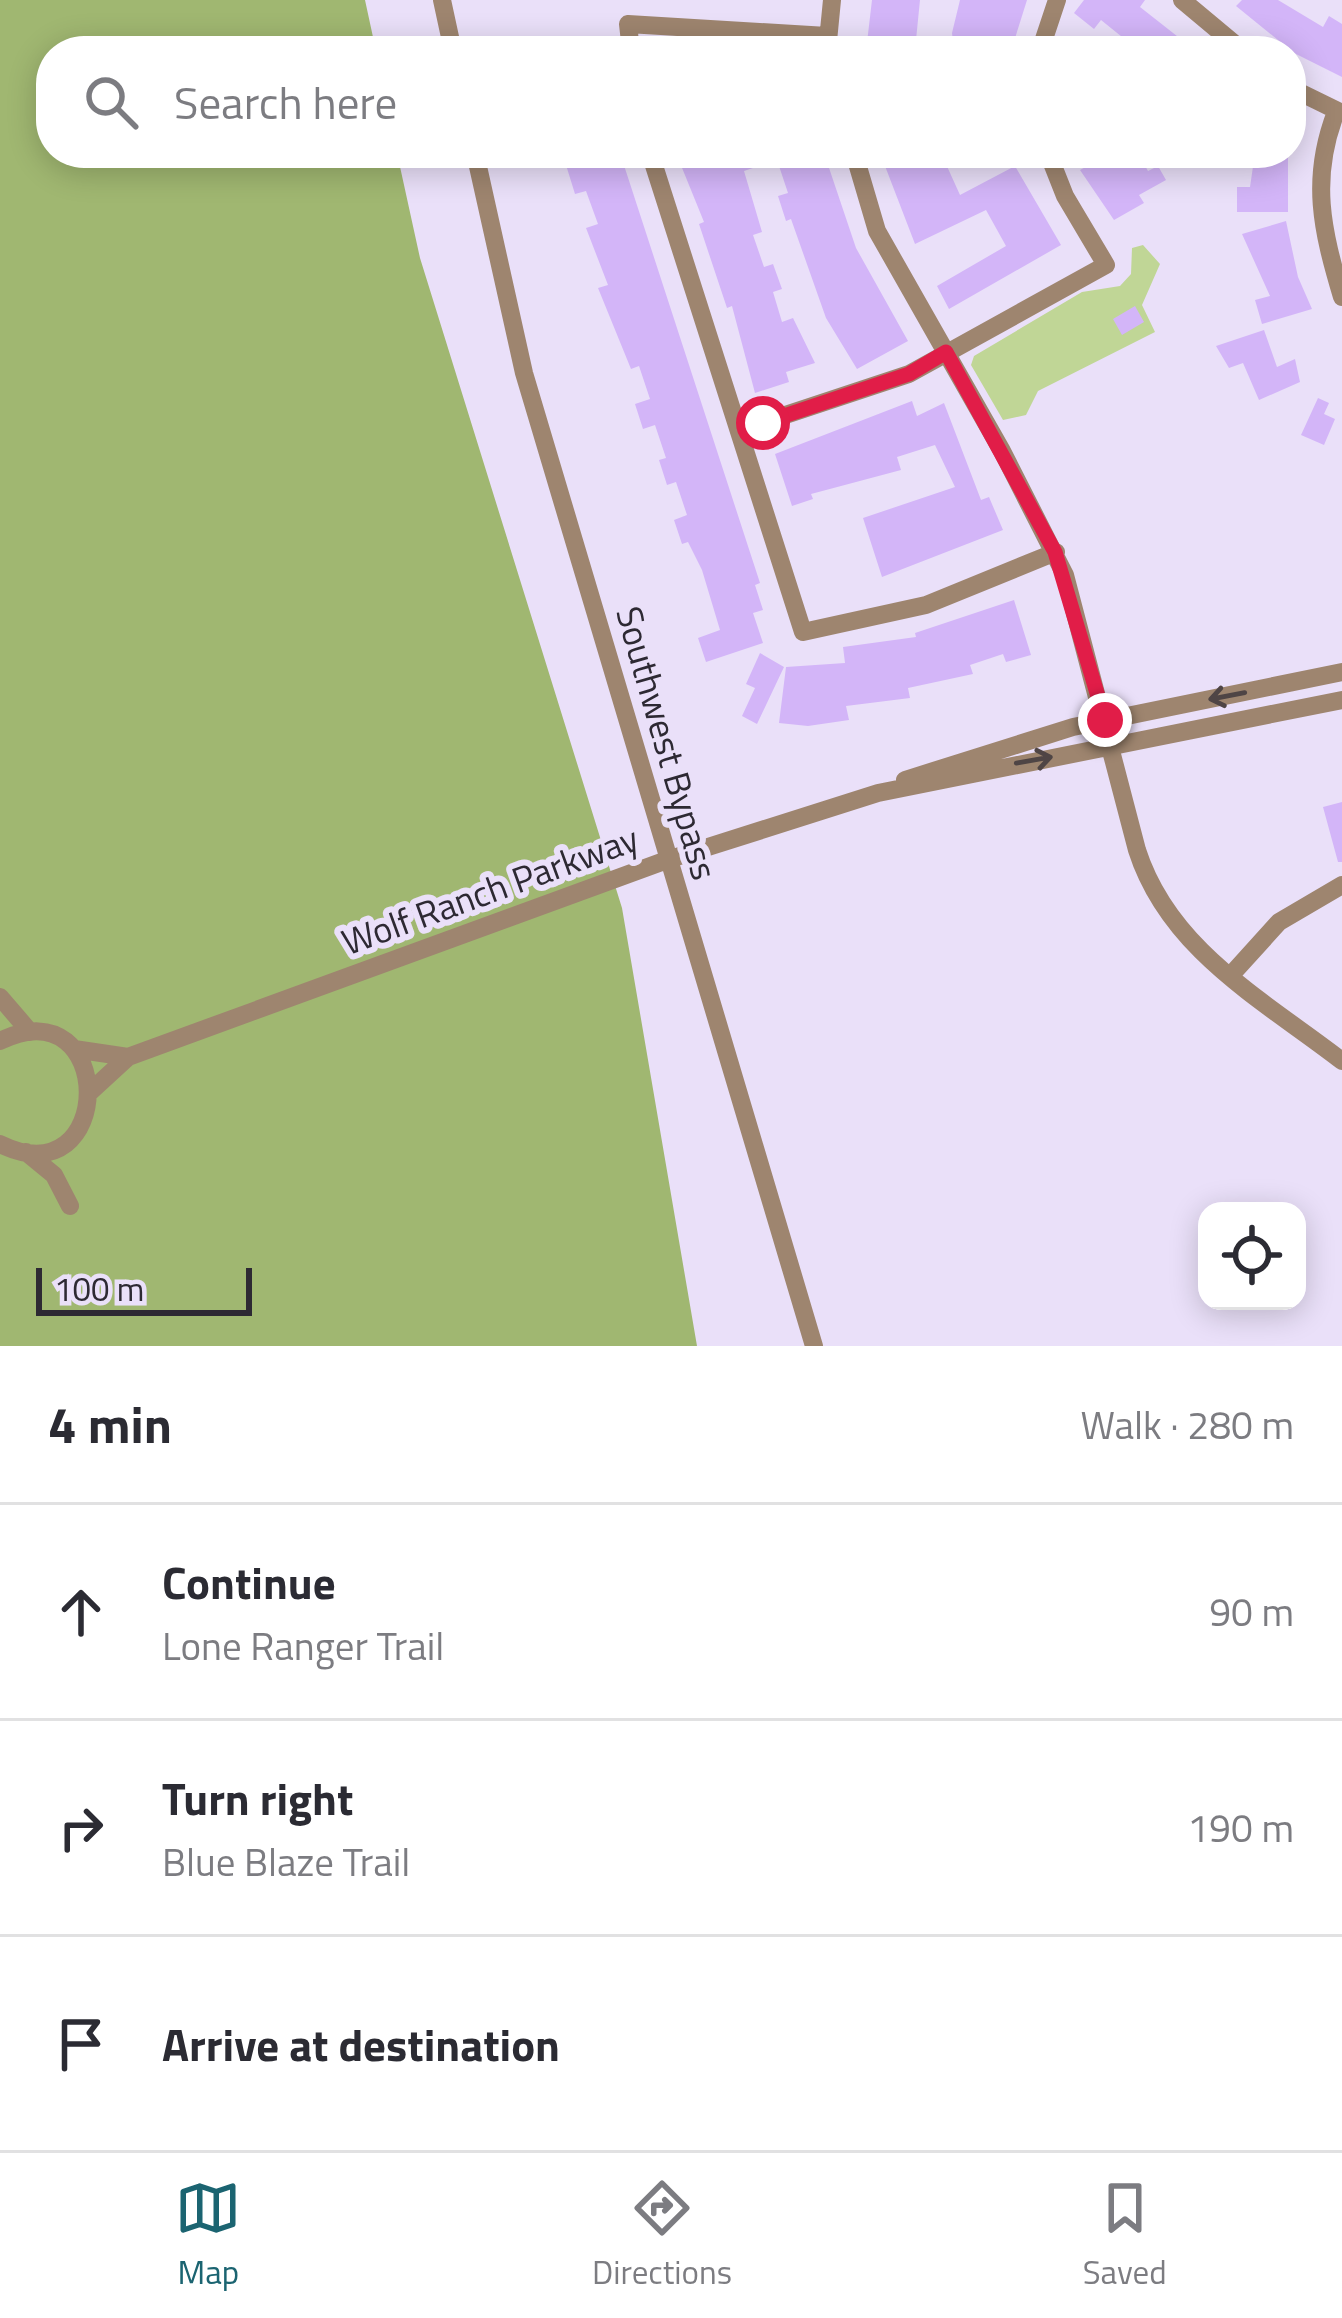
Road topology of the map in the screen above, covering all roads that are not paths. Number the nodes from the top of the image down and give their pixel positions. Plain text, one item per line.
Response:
1 (442, 0) edge
2 (832, 0) edge
3 (1057, 0) edge
4 (1182, 0) edge
5 (450, 36) edge
6 (629, 36) edge
7 (743, 36) edge
8 (828, 36) edge
9 (1045, 36) edge
10 (1225, 36) edge
11 (1306, 96) edge
12 (1339, 112) edge
13 (479, 168) edge
14 (655, 168) edge
15 (858, 168) edge
16 (1054, 168) edge
17 (1342, 297) edge
18 (946, 352) junction
19 (740, 430) junction
20 (1055, 552) junction
21 (1342, 672) edge
22 (1342, 700) edge
23 (1105, 720) junction
24 (1110, 745) junction
25 (878, 793) junction
26 (667, 860) junction
27 (1342, 885) edge
28 (1231, 975) junction
29 (0, 997) edge
30 (30, 1033) junction
31 (0, 1041) edge
32 (73, 1049) junction
33 (128, 1057) junction
34 (1342, 1060) edge
35 (91, 1091) junction
36 (68, 1139) junction
37 (0, 1144) edge
38 (26, 1152) junction
39 (62, 1186) junction
40 (70, 1206) dead end
41 (814, 1346) edge

1 - 5 street
2 - 8 street
3 - 9 street
4 - 10 street
6 - 7 street
11 - 12 street
12 - 17 street
13 - 26 street, Southwest Bypass
14 - 19 street
15 - 18 street
16 - 18 street
18 - 19 street
18 - 20 street
19 - 20 street
20 - 23 street
21 -> 23 street, Wolf Ranch Parkway
22 - 24 street, Wolf Ranch Parkway
23 - 24 street
23 - 25 street, Wolf Ranch Parkway
25 -> 24 street, Wolf Ranch Parkway
24 - 28 street
25 - 26 street, Wolf Ranch Parkway
26 - 33 street, Wolf Ranch Parkway
26 - 41 street, Southwest Bypass
27 - 28 street
28 - 34 street
29 - 30 street
30 - 31 street
30 - 32 street, Wolf Ranch Parkway
32 - 33 street, Wolf Ranch Parkway
32 - 35 street
33 - 35 street, Wolf Ranch Parkway
35 - 36 street
36 - 38 street
36 - 39 street
37 - 38 street
38 - 39 street
39 - 40 street

